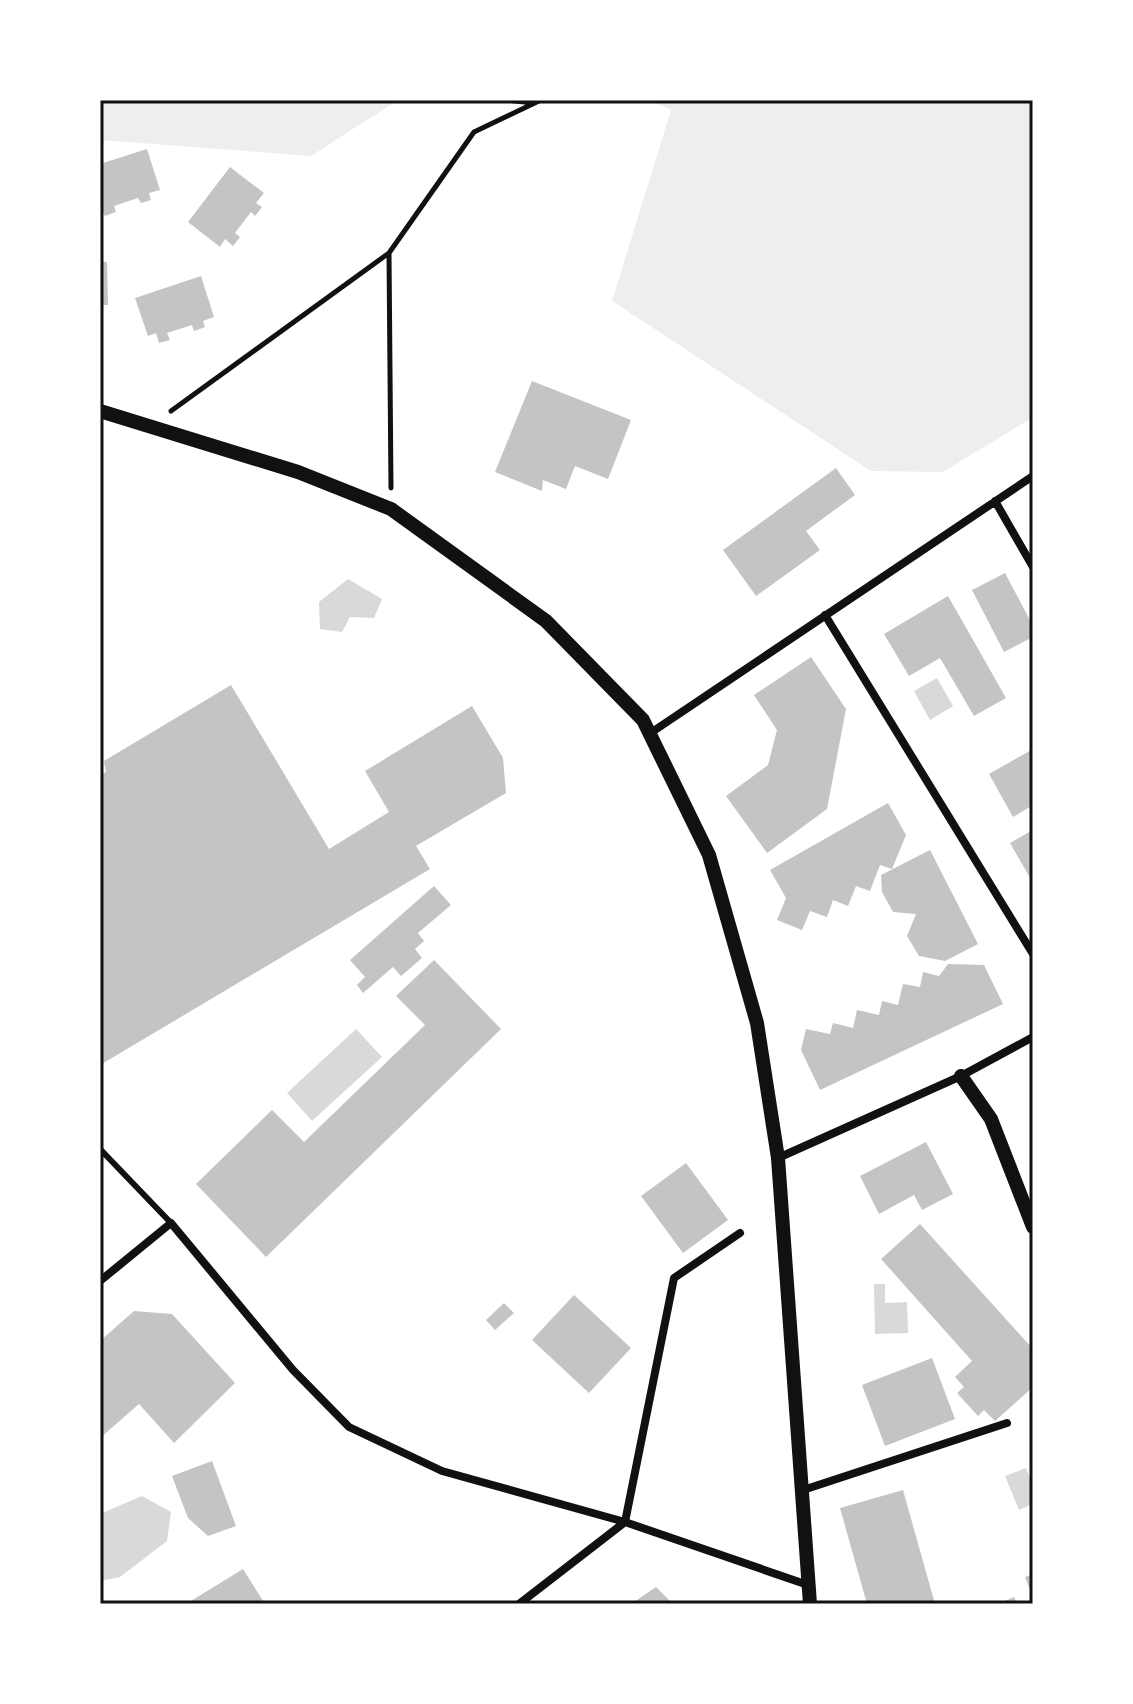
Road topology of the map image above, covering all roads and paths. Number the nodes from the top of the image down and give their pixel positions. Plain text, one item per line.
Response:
1 (506, 100) edge
2 (538, 101) edge
3 (389, 253) junction
4 (100, 411) edge
5 (149, 426) junction
6 (1033, 476) edge
7 (995, 501) junction
8 (391, 509) junction
9 (1033, 567) edge
10 (825, 615) junction
11 (649, 734) junction
12 (1033, 954) edge
13 (1033, 1037) edge
14 (961, 1076) junction
15 (100, 1149) edge
16 (778, 1158) junction
17 (171, 1223) junction
18 (1033, 1227) edge
19 (740, 1233) dead end
20 (100, 1281) edge
21 (1007, 1423) dead end
22 (800, 1491) junction
23 (625, 1522) junction
24 (808, 1585) junction
25 (519, 1604) edge
26 (810, 1604) edge

1 - 2 path
2 - 3 path
3 - 5 path
3 - 8 path
4 - 5 street
5 - 8 street
6 - 7 street
7 - 9 street
7 - 10 street
8 - 11 street
10 - 11 street
10 - 12 street
11 - 16 street
13 - 14 street
14 - 16 street
14 - 18 street
15 - 17 lane
16 - 22 street
17 - 20 street
17 - 23 street
19 - 23 street
21 - 22 street
22 - 24 street
23 - 24 street
23 - 25 street
24 - 26 street

